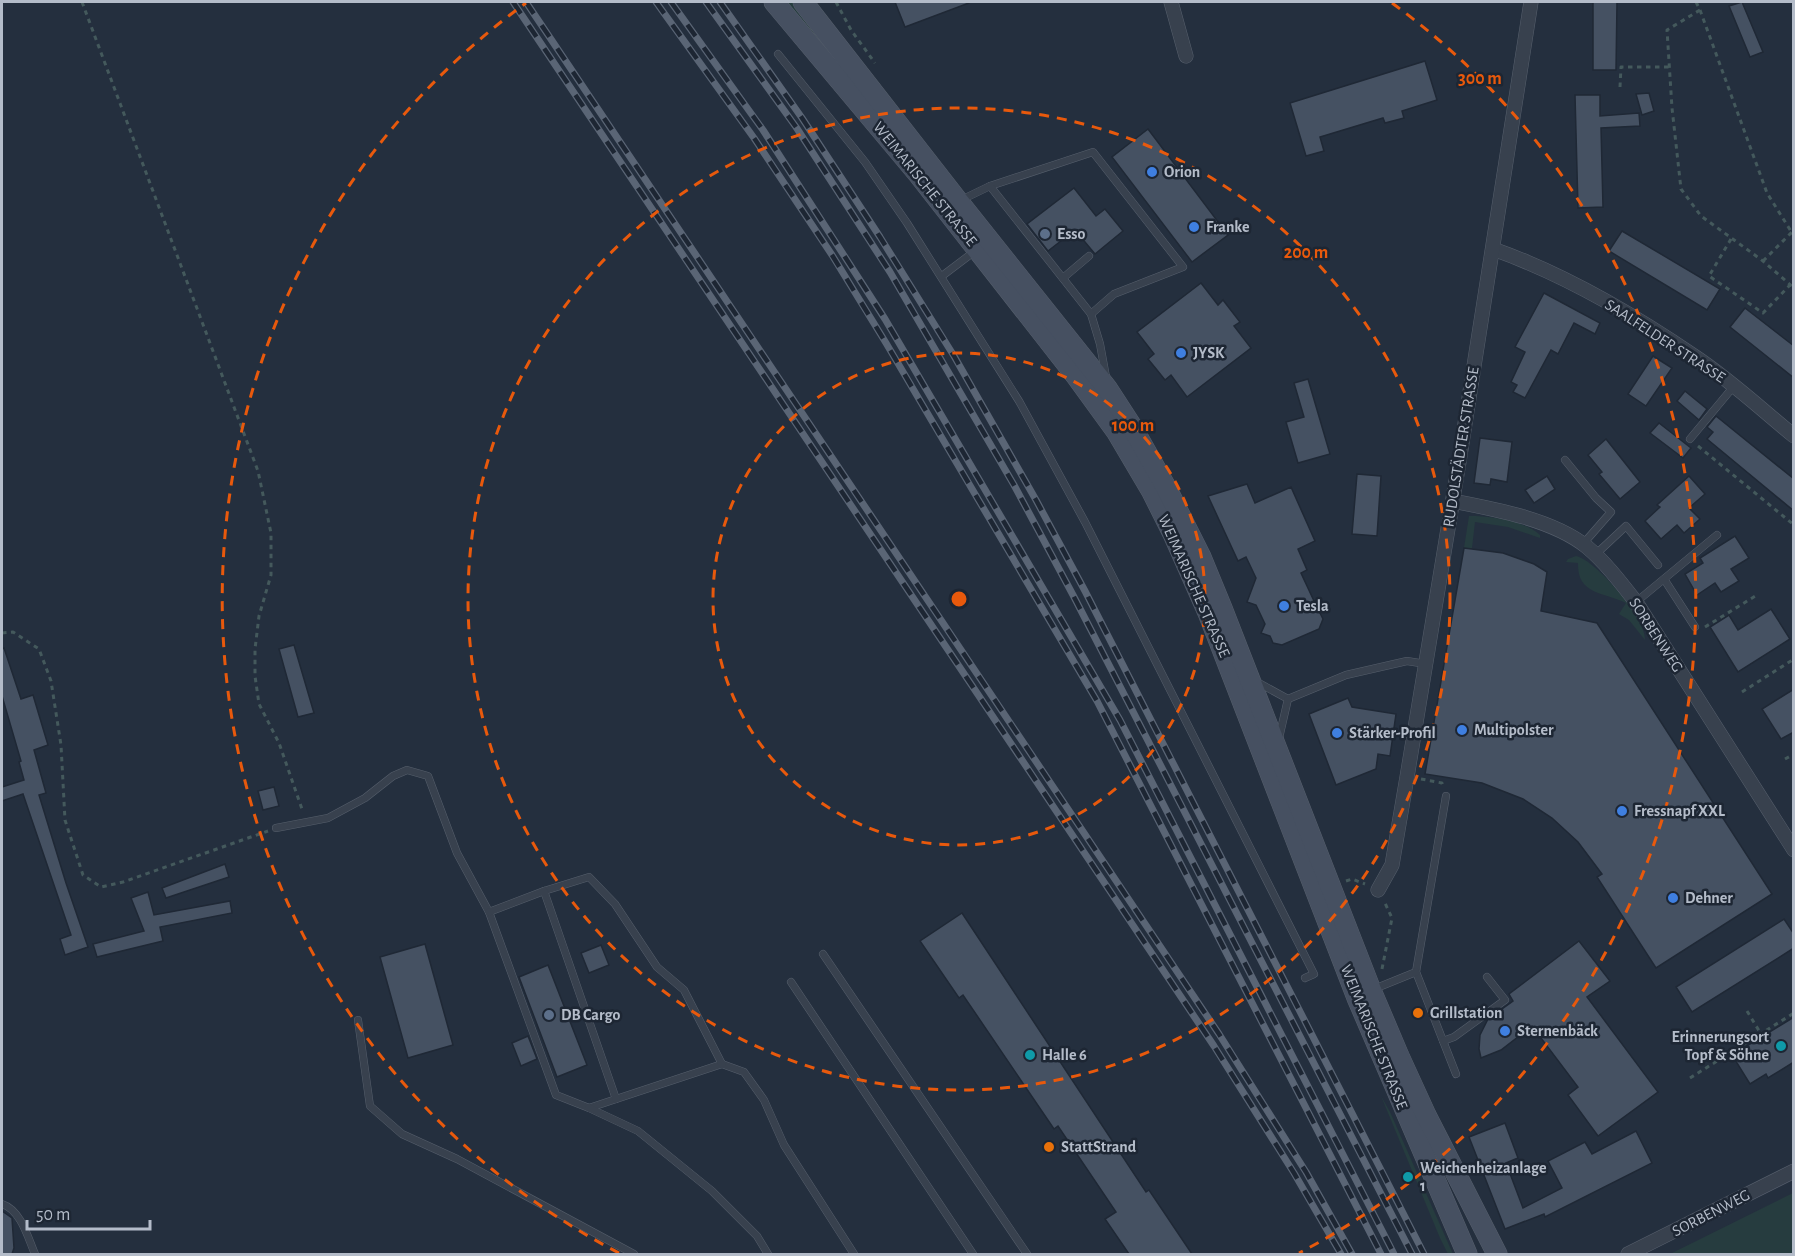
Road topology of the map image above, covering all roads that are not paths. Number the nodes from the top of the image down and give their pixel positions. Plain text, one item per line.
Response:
1 (774, 2) edge
2 (803, 2) edge
3 (821, 2) edge
4 (1170, 2) edge
5 (1531, 2) edge
6 (828, 32) junction
7 (778, 54) dead end
8 (1186, 56) dead end
9 (990, 186) junction
10 (958, 201) junction
11 (1493, 249) junction
12 (977, 250) junction
13 (1089, 256) dead end
14 (942, 276) junction
15 (1063, 278) junction
16 (1091, 314) junction
17 (1734, 386) junction
18 (1107, 388) junction
19 (1794, 436) edge
20 (1689, 440) road end
21 (1565, 460) dead end
22 (1453, 501) junction
23 (1717, 535) dead end
24 (1583, 544) junction
25 (1595, 555) junction
26 (1658, 565) dead end
27 (1664, 579) junction
28 (1636, 602) junction
29 (1698, 628) road end
30 (1426, 664) junction
31 (1250, 679) junction
32 (1288, 699) junction
33 (1277, 745) junction
34 (1446, 796) dead end
35 (276, 828) road end
36 (1794, 850) edge
37 (1378, 890) road end
38 (544, 891) junction
39 (489, 912) junction
40 (823, 954) dead end
41 (1416, 972) junction
42 (1487, 977) dead end
43 (1305, 978) dead end
44 (791, 982) dead end
45 (1371, 990) junction
46 (358, 1020) dead end
47 (1443, 1041) junction
48 (722, 1064) junction
49 (1456, 1074) dead end
50 (616, 1099) junction
51 (589, 1108) junction
52 (1794, 1171) edge
53 (2, 1204) edge
54 (35, 1254) edge
55 (633, 1254) edge
56 (768, 1254) edge
57 (854, 1254) edge
58 (973, 1254) edge
59 (1027, 1254) edge
60 (1467, 1254) edge
61 (1497, 1254) edge
62 (1628, 1254) edge

1 - 12 main road, WEIMARISCHE STRASSE
2 - 6 main road, WEIMARISCHE STRASSE
3 - 6 main road
4 - 8 street
5 - 11 street, RUDOLSTÄDTER STRASSE
6 - 10 main road, WEIMARISCHE STRASSE
7 - 14 lane
9 - 10 lane
9 - 15 lane
9 - 16 lane
10 - 18 main road, WEIMARISCHE STRASSE
11 - 17 street, SAALFELDER STRASSE
11 - 22 street, RUDOLSTÄDTER STRASSE
12 - 14 lane
12 - 60 main road, WEIMARISCHE STRASSE
13 - 15 lane
14 - 43 lane
15 - 16 lane
16 - 18 lane
17 - 19 street, SAALFELDER STRASSE
17 - 20 lane
18 - 31 main road, WEIMARISCHE STRASSE
21 - 24 lane
22 - 24 street, SORBENWEG
22 - 30 street, RUDOLSTÄDTER STRASSE
23 - 27 lane
24 - 25 street, SORBENWEG
25 - 26 lane
25 - 28 street, SORBENWEG
27 - 28 lane
27 - 29 lane
28 - 36 street, SORBENWEG
30 - 32 lane
30 - 37 street, RUDOLSTÄDTER STRASSE
31 - 32 lane
31 - 33 main road, WEIMARISCHE STRASSE
32 - 33 lane
33 - 45 main road, WEIMARISCHE STRASSE
34 - 41 lane
35 - 39 lane
38 - 39 lane
38 - 48 lane
38 - 50 lane
39 - 51 lane
40 - 59 lane
41 - 45 lane
41 - 47 lane
42 - 47 lane
44 - 58 lane
45 - 61 main road, WEIMARISCHE STRASSE
46 - 55 lane
47 - 49 lane
48 - 50 lane
48 - 57 lane
50 - 51 lane
51 - 56 lane
52 - 62 street, SORBENWEG
53 - 54 lane

